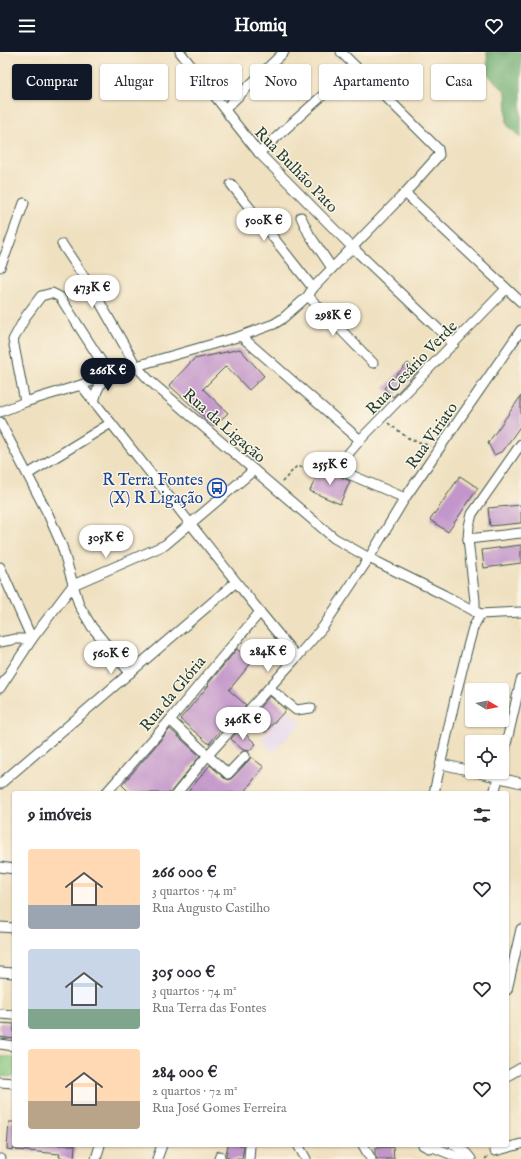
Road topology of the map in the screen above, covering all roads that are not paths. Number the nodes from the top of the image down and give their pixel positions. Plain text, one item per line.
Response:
1 (180, 52) edge
2 (284, 52) edge
3 (341, 52) edge
4 (353, 64) edge
5 (319, 99) edge
6 (389, 100) edge
7 (226, 108) junction
8 (259, 153) junction
9 (231, 184) dead end
10 (405, 193) junction
11 (24, 203) dead end
12 (301, 216) dead end
13 (62, 244) dead end
14 (352, 247) junction
15 (0, 267) edge
16 (332, 268) junction
17 (313, 288) junction
18 (506, 289) junction
19 (308, 296) junction
20 (521, 302) edge
21 (521, 330) edge
22 (241, 336) junction
23 (454, 344) junction
24 (373, 363) dead end
25 (136, 366) junction
26 (107, 376) junction
27 (81, 385) junction
28 (25, 402) junction
29 (94, 402) junction
30 (0, 412) edge
31 (0, 422) edge
32 (111, 423) junction
33 (360, 440) junction
34 (521, 444) edge
35 (254, 470) junction
36 (28, 474) junction
37 (405, 498) junction
38 (190, 524) junction
39 (521, 533) edge
40 (468, 539) junction
41 (368, 558) junction
42 (0, 567) edge
43 (236, 582) junction
44 (73, 585) junction
45 (260, 612) junction
46 (521, 612) edge
47 (478, 613) junction
48 (32, 638) junction
49 (0, 642) edge
50 (297, 657) junction
51 (130, 673) junction
52 (521, 680) edge
53 (0, 688) edge
54 (269, 688) junction
55 (311, 708) dead end
56 (170, 720) junction
57 (508, 735) edge
58 (208, 755) junction
59 (245, 756) dead end
60 (441, 764) junction
61 (465, 769) edge
62 (498, 779) edge
63 (509, 779) edge
64 (521, 783) edge
65 (0, 784) edge
66 (108, 791) edge
67 (179, 791) edge
68 (434, 791) edge
69 (495, 791) edge
70 (0, 867) edge
71 (12, 869) edge
72 (0, 926) edge
73 (12, 928) edge
74 (521, 932) edge
75 (0, 972) edge
76 (12, 973) edge
77 (509, 974) edge
78 (0, 1014) edge
79 (12, 1015) edge
80 (0, 1044) edge
81 (12, 1046) edge
82 (521, 1068) edge
83 (509, 1075) edge
84 (0, 1082) edge
85 (12, 1083) edge
86 (521, 1139) edge
87 (521, 1144) edge
88 (99, 1147) edge
89 (161, 1147) edge
90 (250, 1147) edge
91 (299, 1147) edge
92 (364, 1147) edge
93 (444, 1147) edge
94 (508, 1148) junction
95 (460, 1150) edge
96 (495, 1151) dead end
97 (96, 1159) edge
98 (157, 1159) edge
99 (249, 1159) edge
100 (306, 1159) edge
101 (371, 1159) edge

1 - 7 street, Rua Bulhão Pato
2 - 7 street
3 - 4 street
5 - 8 street
6 - 10 street
7 - 8 street, Rua Bulhão Pato
8 - 14 street, Rua Bulhão Pato
9 - 17 street
10 - 14 street
10 - 18 street
11 - 15 street
12 - 16 street
13 - 25 street, Rua da Ligação
14 - 16 street
14 - 23 street, Rua Bulhão Pato
16 - 17 street
17 - 19 street
18 - 20 street
18 - 23 street, Rua Cesário Verde
19 - 22 street
19 - 24 street
21 - 37 street, Rua Viriato
22 - 25 street
22 - 33 street
23 - 33 street, Rua Cesário Verde
25 - 26 street
25 - 35 street, Rua da Ligação
26 - 27 street
26 - 28 street
26 - 29 street
27 - 28 street
27 - 29 street
28 - 30 street
29 - 32 street
31 - 36 street
32 - 36 street
32 - 38 street
33 - 37 street, Rua Cesário Verde
34 - 40 street
35 - 38 street
35 - 41 street, Rua da Ligação
36 - 44 street
37 - 41 street, Rua Viriato
38 - 43 street
38 - 44 street
39 - 40 street
40 - 47 street
41 - 47 street, Rua da Ligação
41 - 50 street, Rua Viriato
42 - 48 street
43 - 45 street
43 - 51 street
44 - 48 street
44 - 51 street
45 - 50 street
45 - 56 street, Rua da Glória
46 - 47 street
47 - 60 street
48 - 49 street
48 - 53 street
50 - 54 street, Rua Viriato
51 - 65 street
52 - 57 street
54 - 55 street
54 - 58 street, Rua Viriato
56 - 58 street
56 - 66 street, Rua da Glória
58 - 59 street
58 - 67 street, Rua Viriato
60 - 61 street
60 - 68 street
62 - 69 street
63 - 64 street
70 - 71 street
72 - 73 street
74 - 77 street
75 - 76 street
78 - 79 street
80 - 81 street
82 - 83 street
84 - 85 street
86 - 94 street
87 - 94 street
88 - 97 street
89 - 98 street
90 - 99 street
91 - 100 street
92 - 101 street
93 - 95 street
94 - 96 street

